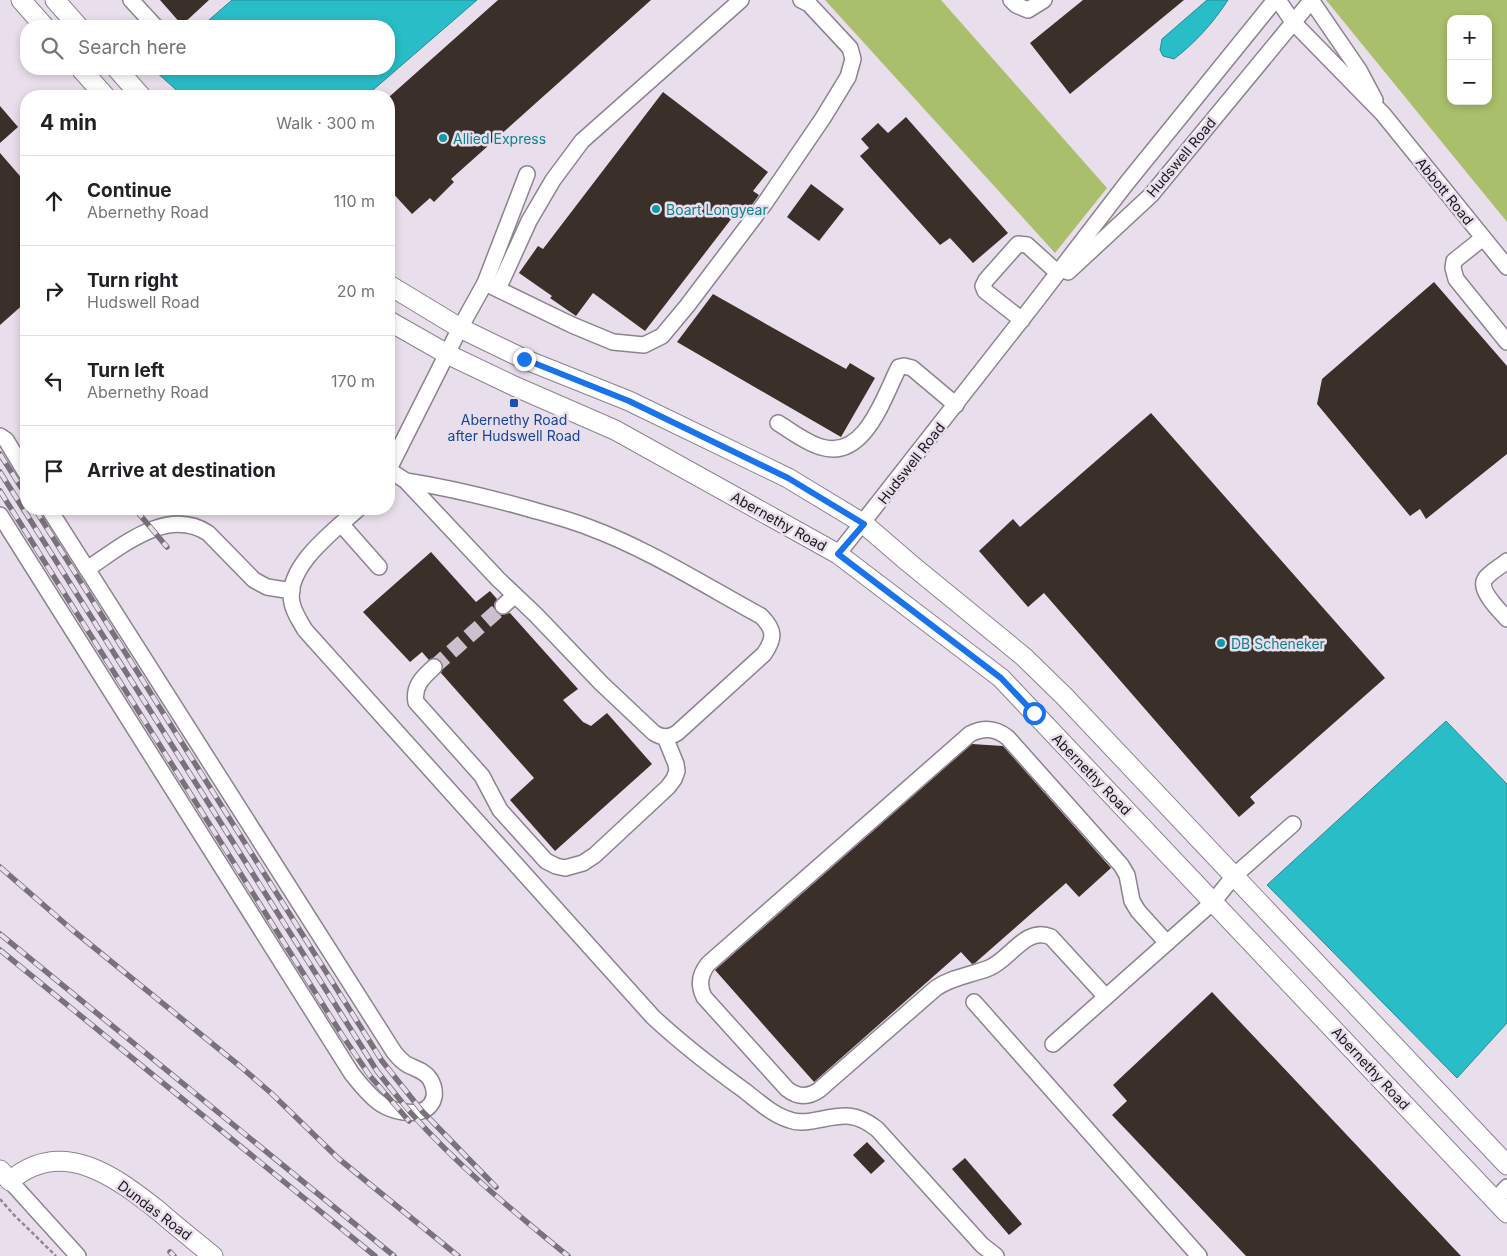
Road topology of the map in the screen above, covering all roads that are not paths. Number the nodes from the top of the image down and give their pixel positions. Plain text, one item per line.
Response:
1 (21, 0) edge
2 (54, 0) edge
3 (131, 0) edge
4 (741, 0) edge
5 (802, 0) edge
6 (1011, 0) edge
7 (1044, 0) edge
8 (1276, 0) edge
9 (1311, 0) edge
10 (39, 20) edge
11 (72, 20) edge
12 (149, 20) edge
13 (1293, 22) junction
14 (86, 75) edge
15 (123, 75) edge
16 (100, 90) edge
17 (136, 90) edge
18 (1383, 114) junction
19 (527, 174) dead end
20 (1483, 238) junction
21 (1507, 267) edge
22 (1058, 273) junction
23 (492, 286) junction
24 (395, 289) edge
25 (1037, 300) junction
26 (1022, 320) junction
27 (395, 324) edge
28 (460, 328) junction
29 (1507, 342) edge
30 (447, 354) junction
31 (956, 405) junction
32 (778, 423) dead end
33 (0, 436) edge
34 (395, 458) edge
35 (20, 462) edge
36 (395, 474) edge
37 (406, 481) junction
38 (0, 514) edge
39 (53, 515) edge
40 (352, 515) edge
41 (342, 524) junction
42 (864, 524) junction
43 (838, 554) junction
44 (1507, 561) edge
45 (379, 567) dead end
46 (87, 569) junction
47 (292, 591) junction
48 (515, 595) junction
49 (503, 606) tunnel mouth
50 (1506, 615) edge
51 (434, 667) tunnel mouth
52 (665, 737) junction
53 (1293, 824) dead end
54 (1234, 876) junction
55 (1214, 902) junction
56 (1167, 944) junction
57 (1106, 997) junction
58 (974, 1002) dead end
59 (1053, 1044) dead end
60 (1507, 1165) edge
61 (5, 1175) edge
62 (1503, 1200) edge
63 (78, 1256) edge
64 (214, 1256) edge
65 (996, 1256) edge
66 (1199, 1256) edge

1 - 10 main road
2 - 11 main road
3 - 12 street
4 - 23 street
5 - 23 street
6 - 7 street
8 - 13 street, Abbott Road
8 - 22 street, Hudswell Road
9 - 13 street, Hudswell Road
9 - 18 street, Abbott Road
13 - 18 street, Abbott Road
13 - 25 street, Hudswell Road
14 - 16 main road
15 - 17 main road
18 - 20 street, Abbott Road
19 - 23 street
20 - 21 street, Abbott Road
20 - 29 street
22 - 25 street, Hudswell Road
22 - 26 street
23 - 28 street
24 - 28 main road
25 - 26 street, Hudswell Road
26 - 31 street, Hudswell Road
27 - 30 main road, Abernethy Road
28 - 30 street
28 - 42 main road
30 - 34 street
30 - 43 main road, Abernethy Road
31 - 32 street
31 - 42 street, Hudswell Road
33 - 35 street
36 - 37 street
37 - 48 street
37 - 52 street
38 - 46 street
39 - 46 street
40 - 41 street
41 - 45 street
41 - 47 street
42 - 43 street, Hudswell Road
42 - 54 main road
43 - 55 main road, Abernethy Road
44 - 50 street
46 - 47 street
47 - 65 street
48 - 49 street
48 - 52 street
51 - 52 street
53 - 54 street
54 - 55 street
54 - 60 main road
55 - 56 street
55 - 62 main road, Abernethy Road
56 - 57 street
56 - 57 street
57 - 59 street
58 - 66 street
61 - 63 street, Dundas Road
61 - 64 main road, Dundas Road

